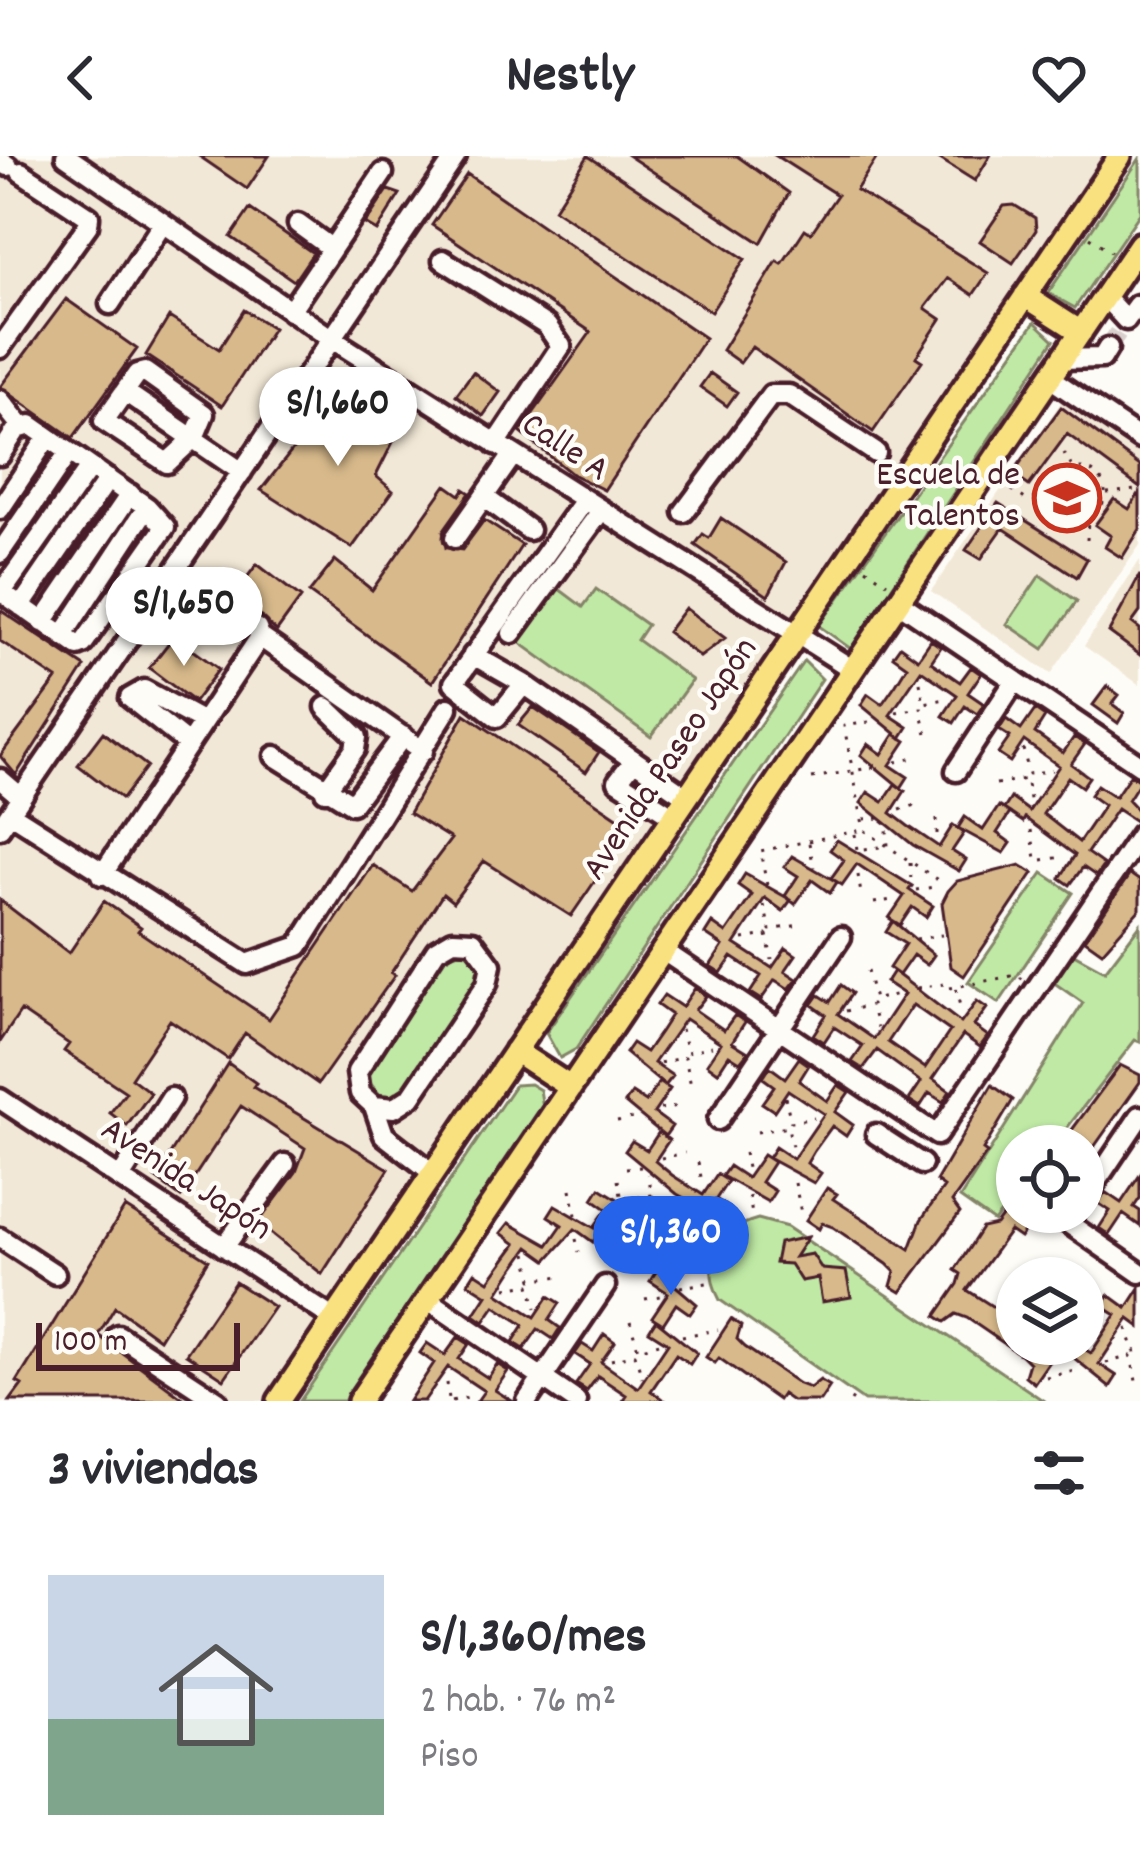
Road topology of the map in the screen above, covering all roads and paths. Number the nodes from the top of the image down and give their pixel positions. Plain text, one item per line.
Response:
1 (66, 156) edge
2 (456, 156) edge
3 (1120, 156) edge
4 (10, 166) edge
5 (383, 173) dead end
6 (164, 223) junction
7 (298, 224) dead end
8 (1074, 225) junction
9 (331, 248) junction
10 (1134, 254) edge
11 (443, 260) dead end
12 (1108, 292) junction
13 (1025, 296) junction
14 (110, 304) dead end
15 (290, 310) junction
16 (1134, 311) edge
17 (1081, 332) junction
18 (332, 339) junction
19 (1108, 348) tunnel mouth
20 (0, 349) edge
21 (1056, 368) junction
22 (124, 392) junction
23 (0, 400) edge
24 (21, 426) junction
25 (48, 436) junction
26 (194, 438) junction
27 (1140, 439) edge
28 (504, 450) junction
29 (69, 452) junction
30 (876, 453) dead end
31 (1064, 453) dead end
32 (0, 455) edge
33 (90, 467) junction
34 (1102, 467) dead end
35 (1074, 470) junction
36 (242, 472) junction
37 (985, 472) junction
38 (1097, 476) junction
39 (108, 479) junction
40 (1135, 490) dead end
41 (1105, 493) junction
42 (130, 494) junction
43 (1058, 496) junction
44 (484, 497) junction
45 (592, 506) junction
46 (0, 509) edge
47 (684, 512) dead end
48 (1088, 516) junction
49 (529, 530) dead end
50 (455, 538) dead end
51 (1087, 540) dead end
52 (0, 553) edge
53 (849, 557) junction
54 (174, 572) junction
55 (1, 591) edge
56 (900, 597) junction
57 (21, 606) junction
58 (44, 622) junction
59 (512, 633) dead end
60 (796, 636) junction
61 (260, 637) junction
62 (473, 655) junction
63 (852, 669) junction
64 (1015, 681) junction
65 (920, 682) dead end
66 (524, 683) junction
67 (946, 699) dead end
68 (326, 707) dead end
69 (448, 708) dead end
70 (896, 712) dead end
71 (203, 722) junction
72 (869, 722) dead end
73 (403, 736) junction
74 (928, 738) dead end
75 (188, 744) junction
76 (1023, 749) dead end
77 (423, 751) junction
78 (274, 756) dead end
79 (914, 758) dead end
80 (634, 760) junction
81 (896, 762) dead end
82 (1140, 765) edge
83 (875, 767) dead end
84 (956, 770) dead end
85 (1052, 770) dead end
86 (853, 771) junction
87 (812, 778) dead end
88 (0, 779) edge
89 (996, 784) dead end
90 (325, 790) junction
91 (687, 796) junction
92 (922, 803) dead end
93 (1031, 804) dead end
94 (900, 810) dead end
95 (11, 813) edge
96 (937, 813) dead end
97 (674, 817) junction
98 (882, 818) dead end
99 (862, 819) junction
100 (864, 830) junction
101 (887, 830) dead end
102 (1031, 830) dead end
103 (854, 832) junction
104 (937, 834) dead end
105 (1140, 835) edge
106 (808, 842) junction
107 (888, 846) junction
108 (1063, 857) dead end
109 (910, 861) junction
110 (814, 868) dead end
111 (102, 875) junction
112 (858, 875) dead end
113 (939, 881) dead end
114 (911, 882) dead end
115 (767, 885) dead end
116 (934, 887) dead end
117 (916, 890) dead end
118 (860, 894) dead end
119 (892, 900) dead end
120 (874, 903) dead end
121 (764, 905) dead end
122 (800, 925) dead end
123 (942, 935) dead end
124 (841, 937) dead end
125 (743, 939) dead end
126 (916, 939) dead end
127 (662, 950) junction
128 (772, 960) dead end
129 (867, 971) dead end
130 (1017, 975) dead end
131 (952, 986) junction
132 (917, 988) dead end
133 (898, 994) dead end
134 (846, 1011) dead end
135 (961, 1011) dead end
136 (878, 1028) dead end
137 (681, 1029) dead end
138 (779, 1029) junction
139 (712, 1046) dead end
140 (515, 1051) junction
141 (659, 1063) dead end
142 (691, 1086) dead end
143 (570, 1088) junction
144 (785, 1097) dead end
145 (171, 1098) dead end
146 (0, 1099) edge
147 (374, 1106) junction
148 (678, 1106) dead end
149 (660, 1109) dead end
150 (1140, 1116) edge
151 (638, 1117) dead end
152 (814, 1118) dead end
153 (718, 1120) dead end
154 (617, 1121) dead end
155 (757, 1132) dead end
156 (876, 1134) dead end
157 (794, 1152) dead end
158 (685, 1153) dead end
159 (745, 1153) dead end
160 (661, 1158) dead end
161 (698, 1162) dead end
162 (285, 1164) dead end
163 (922, 1164) dead end
164 (641, 1167) dead end
165 (626, 1168) dead end
166 (747, 1168) dead end
167 (1104, 1170) edge
168 (433, 1173) junction
169 (648, 1174) dead end
170 (120, 1178) junction
171 (618, 1180) dead end
172 (702, 1182) dead end
173 (795, 1183) dead end
174 (571, 1189) dead end
175 (749, 1196) dead end
176 (689, 1205) dead end
177 (801, 1213) dead end
178 (576, 1215) dead end
179 (752, 1215) dead end
180 (704, 1216) dead end
181 (621, 1225) dead end
182 (672, 1227) dead end
183 (1090, 1233) edge
184 (0, 1238) edge
185 (678, 1238) dead end
186 (576, 1239) dead end
187 (624, 1243) dead end
188 (224, 1247) junction
189 (652, 1249) dead end
190 (579, 1252) dead end
191 (637, 1252) dead end
192 (527, 1253) dead end
193 (1140, 1273) edge
194 (55, 1274) dead end
195 (563, 1276) dead end
196 (707, 1283) dead end
197 (605, 1286) dead end
198 (680, 1287) dead end
199 (506, 1288) dead end
200 (660, 1296) dead end
201 (427, 1299) junction
202 (645, 1299) dead end
203 (536, 1308) dead end
204 (334, 1319) junction
205 (630, 1321) dead end
206 (1127, 1328) dead end
207 (718, 1330) dead end
208 (118, 1335) dead end
209 (682, 1336) dead end
210 (663, 1342) dead end
211 (1140, 1350) edge
212 (610, 1360) dead end
213 (1106, 1363) dead end
214 (1075, 1371) dead end
215 (642, 1377) dead end
216 (1046, 1377) dead end
217 (543, 1378) junction
218 (447, 1383) dead end
219 (1137, 1386) edge
220 (472, 1396) dead end
221 (218, 1401) edge
222 (279, 1401) edge
223 (359, 1401) edge
224 (451, 1401) edge
225 (527, 1401) edge
226 (576, 1401) edge

1 - 6 street, Calle A
2 - 18 street
3 - 8 main road, Avenida Paseo Japón
4 - 20 street
5 - 9 street
6 - 14 street
6 - 15 street, Calle A
7 - 9 street
8 - 10 path
8 - 13 main road, Avenida Paseo Japón
9 - 15 street
10 - 12 main road
11 - 28 street
12 - 16 street
12 - 17 main road
13 - 17 main road
13 - 53 main road, Avenida Paseo Japón
15 - 18 street, Calle A
17 - 21 main road
18 - 28 street, Calle A
18 - 36 street
19 - 21 street
21 - 27 street
21 - 37 main road
22 - 26 street
22 - 26 street
22 - 26 street
23 - 24 street
24 - 25 street
24 - 32 street
25 - 29 street
25 - 46 street
26 - 36 street
28 - 44 street
28 - 45 street, Calle A
29 - 33 street
29 - 52 street
30 - 47 street
31 - 35 path
33 - 39 street
33 - 55 street
34 - 38 path
35 - 38 path
35 - 43 path
36 - 54 street
37 - 43 path
37 - 56 main road
38 - 41 path
39 - 42 street
39 - 57 street
40 - 41 path
41 - 48 path
42 - 58 street
42 - 58 street
43 - 48 path
44 - 49 street
44 - 50 street
45 - 59 street
45 - 60 street, Calle A
45 - 62 street
48 - 51 path
53 - 56 path
53 - 60 main road, Avenida Paseo Japón
54 - 61 street
54 - 95 street
55 - 57 street
56 - 63 main road
56 - 64 street
57 - 58 street
60 - 63 street, Calle A
60 - 91 main road, Avenida Paseo Japón
61 - 71 street
61 - 73 street
62 - 66 street
62 - 66 street
63 - 127 main road
64 - 82 street
64 - 84 street
65 - 67 path
66 - 80 street
68 - 90 street
69 - 77 street
70 - 74 path
71 - 75 street
71 - 75 street
72 - 86 path
73 - 77 street
73 - 90 street
75 - 111 street
76 - 85 path
77 - 111 street
78 - 90 street
79 - 81 path
80 - 91 street
80 - 97 street
83 - 86 path
86 - 87 path
86 - 99 path
88 - 95 street
89 - 93 path
91 - 97 main road, Avenida Paseo Japón
92 - 94 path
95 - 111 street
96 - 104 path
97 - 140 main road, Avenida Paseo Japón
98 - 99 path
99 - 100 path
100 - 103 path
100 - 107 path
101 - 107 path
102 - 108 path
103 - 106 path
103 - 107 path
105 - 138 street
106 - 110 path
106 - 115 path
107 - 109 path
109 - 113 path
109 - 114 path
112 - 118 path
116 - 117 path
119 - 120 path
121 - 122 path
123 - 126 path
124 - 138 street
125 - 128 path
127 - 138 street
127 - 143 main road
129 - 133 path
130 - 131 path
131 - 132 path
131 - 135 path
134 - 136 path
137 - 139 path
138 - 153 street
140 - 143 main road
140 - 168 main road, Avenida Paseo Japón
141 - 142 path
143 - 201 main road
144 - 152 path
145 - 170 street
146 - 170 street, Avenida Japón
147 - 147 street
147 - 168 street
148 - 149 path
150 - 167 street
151 - 154 path
155 - 157 path
156 - 163 street
158 - 160 path
159 - 166 path
161 - 172 path
162 - 188 street
164 - 165 path
168 - 204 main road, Avenida Paseo Japón
169 - 171 path
170 - 188 street, Avenida Japón
173 - 177 path
174 - 178 path
175 - 179 path
176 - 182 path
180 - 185 path
181 - 187 path
183 - 193 street
184 - 194 street
186 - 190 path
188 - 204 street, Avenida Japón
189 - 191 path
192 - 195 path
196 - 198 path
197 - 217 street
199 - 203 path
200 - 202 path
201 - 217 street
201 - 223 main road
204 - 222 main road, Avenida Paseo Japón
205 - 210 path
206 - 211 path
207 - 209 path
208 - 221 street
212 - 215 path
213 - 219 path
214 - 216 path
217 - 225 street
217 - 226 street
218 - 224 path
220 - 224 path

